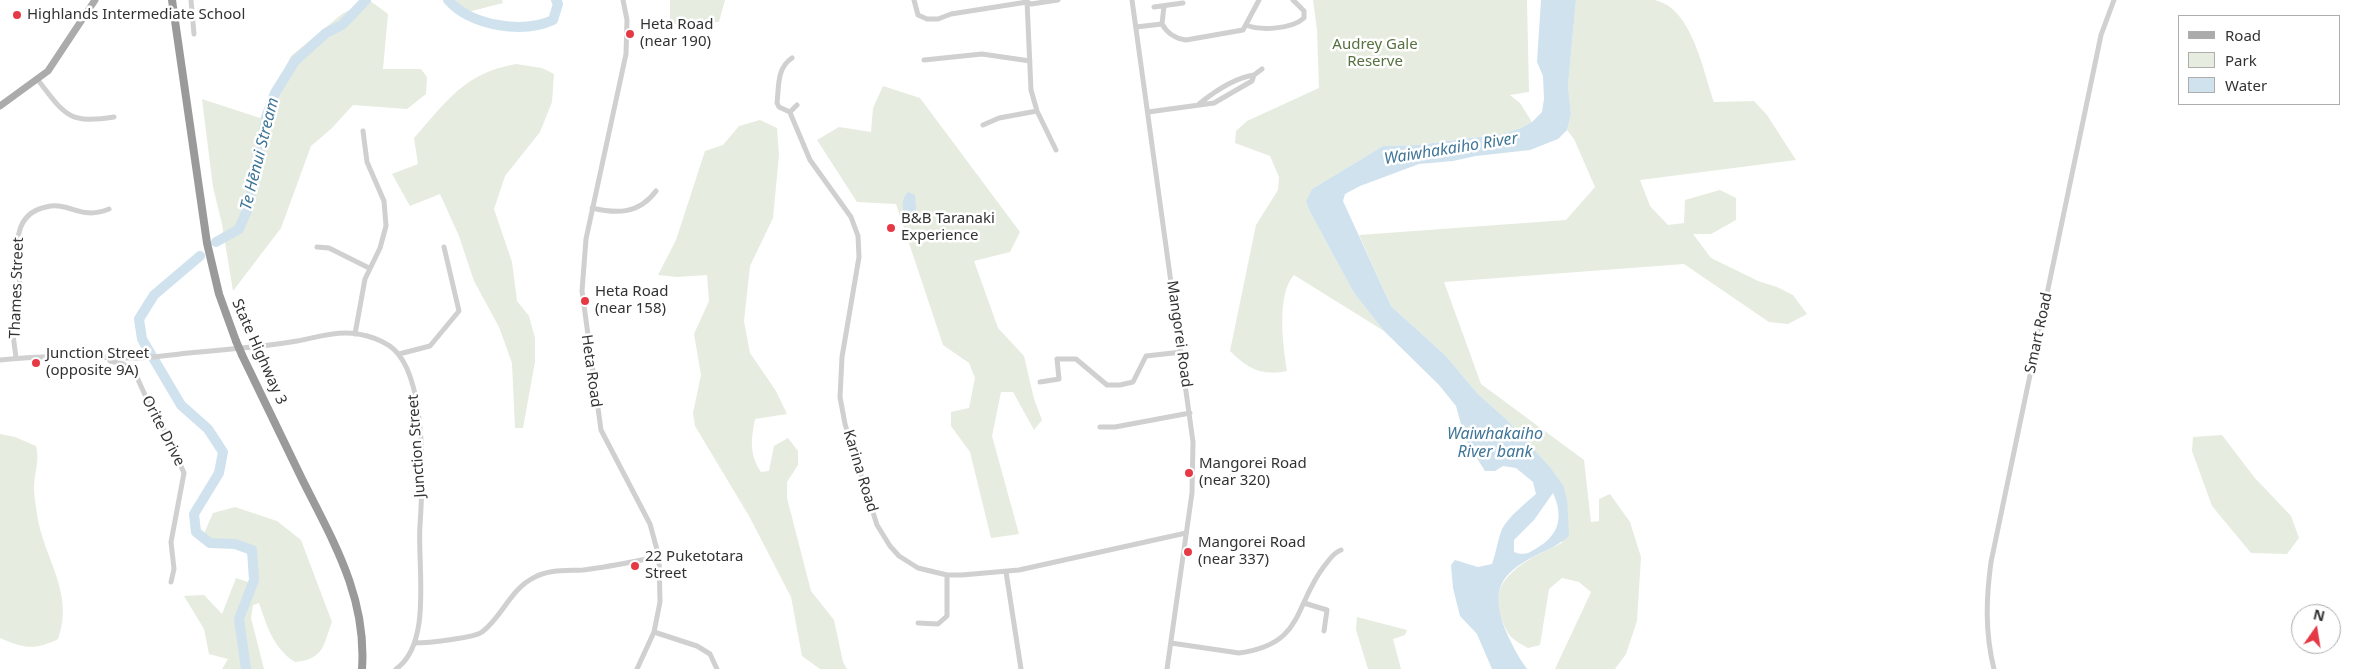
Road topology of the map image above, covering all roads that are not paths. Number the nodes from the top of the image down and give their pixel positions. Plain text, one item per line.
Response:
1 (95, 0) edge
2 (172, 0) edge
3 (191, 0) edge
4 (623, 0) edge
5 (914, 0) edge
6 (1058, 0) edge
7 (1132, 0) edge
8 (1259, 0) edge
9 (1292, 0) edge
10 (2114, 0) edge
11 (1027, 1) edge
12 (1183, 3) dead end
13 (1164, 6) junction
14 (1154, 7) dead end
15 (1162, 24) junction
16 (1246, 25) junction
17 (1136, 27) junction
18 (194, 34) dead end
19 (792, 58) dead end
20 (924, 60) dead end
21 (1030, 61) junction
22 (1262, 69) dead end
23 (1254, 75) junction
24 (38, 80) junction
25 (1199, 104) junction
26 (797, 105) dead end
27 (0, 106) edge
28 (1037, 111) junction
29 (790, 112) junction
30 (1148, 112) junction
31 (114, 117) dead end
32 (983, 125) dead end
33 (363, 131) dead end
34 (1056, 150) dead end
35 (656, 191) dead end
36 (592, 208) junction
37 (109, 209) dead end
38 (317, 247) dead end
39 (444, 247) dead end
40 (369, 268) junction
41 (355, 334) junction
42 (1182, 352) junction
43 (399, 354) junction
44 (109, 357) junction
45 (16, 358) junction
46 (0, 360) edge
47 (1040, 382) dead end
48 (1190, 413) junction
49 (1100, 427) dead end
50 (1186, 533) junction
51 (1341, 550) dead end
52 (659, 557) junction
53 (1006, 572) junction
54 (947, 575) junction
55 (171, 582) dead end
56 (1304, 603) junction
57 (918, 624) dead end
58 (1324, 631) dead end
59 (654, 632) junction
60 (415, 643) junction
61 (1170, 643) junction
62 (362, 669) edge
63 (396, 669) edge
64 (637, 669) edge
65 (717, 669) edge
66 (1021, 669) edge
67 (1167, 669) edge
68 (1994, 669) edge

1 - 24 main road
2 - 62 highway, State Highway 3, bridge
3 - 18 street
4 - 36 street, Heta Road
5 - 11 street
6 - 11 street
7 - 17 street, Mangorei Road
8 - 16 street
9 - 16 street
10 - 68 street, Smart Road
11 - 21 street
12 - 13 street
13 - 14 street
13 - 15 street
15 - 16 street
15 - 17 street
17 - 30 street, Mangorei Road
19 - 29 street, Karina Road
20 - 21 street
21 - 28 street
22 - 23 street
23 - 25 street
23 - 25 street
24 - 27 main road
24 - 31 street
25 - 30 street
26 - 29 street
28 - 32 street
28 - 34 street
29 - 54 street, Karina Road
30 - 42 street, Mangorei Road
33 - 40 street
35 - 36 street
36 - 52 street, Heta Road
37 - 45 street, Thames Street
38 - 40 street
39 - 43 street
40 - 41 street
41 - 43 street
41 - 44 street
42 - 47 street
42 - 48 street, Mangorei Road
43 - 60 street, Junction Street
44 - 45 street
44 - 55 street, Orite Drive
45 - 46 street
48 - 49 street
48 - 50 street, Mangorei Road
50 - 53 street, Karina Road
50 - 61 street, Mangorei Road
51 - 56 street
52 - 59 street, Heta Road
52 - 60 street
53 - 54 street, Karina Road
53 - 66 street
54 - 57 street
56 - 58 street
56 - 61 street
59 - 64 street, Heta Road
59 - 65 street
60 - 63 street, Junction Street
61 - 67 street, Mangorei Road

